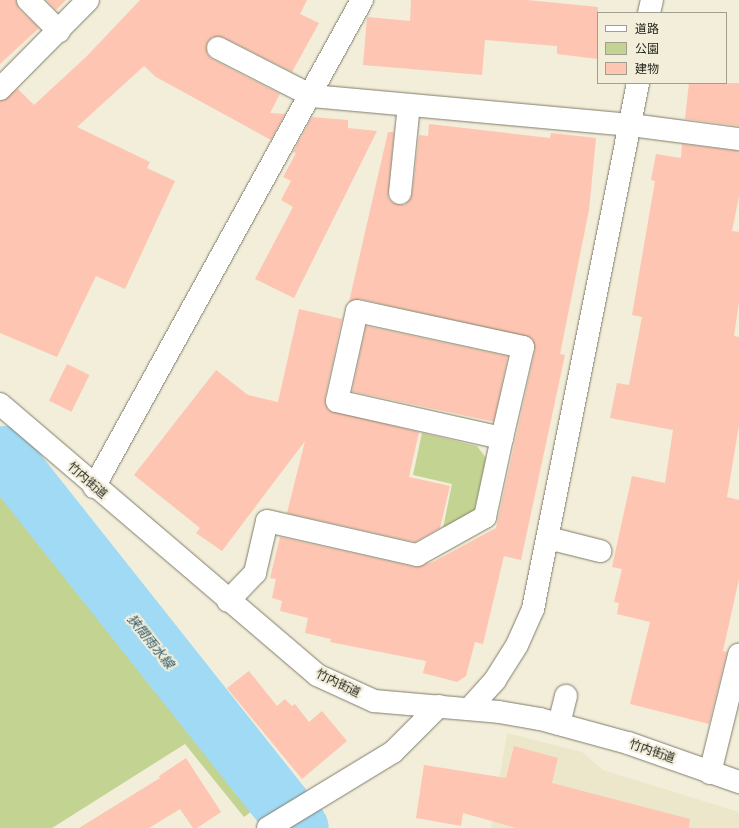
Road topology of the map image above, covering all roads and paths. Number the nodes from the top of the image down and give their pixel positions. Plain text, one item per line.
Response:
1 (28, 0) edge
2 (88, 0) edge
3 (362, 0) edge
4 (652, 0) edge
5 (649, 12) edge
6 (59, 31) junction
7 (218, 48) dead end
8 (638, 84) edge
9 (0, 89) edge
10 (312, 96) junction
11 (409, 105) junction
12 (631, 125) junction
13 (739, 139) edge
14 (400, 193) dead end
15 (0, 404) edge
16 (502, 438) junction
17 (94, 487) junction
18 (548, 538) junction
19 (600, 551) dead end
20 (228, 601) junction
21 (739, 655) edge
22 (566, 696) dead end
23 (439, 706) junction
24 (469, 709) junction
25 (559, 724) junction
26 (710, 773) junction
27 (739, 782) edge
28 (275, 824) edge

1 - 6 street
2 - 6 street
3 - 10 street
4 - 5 street
6 - 9 street
7 - 10 street
8 - 12 street
10 - 11 street
10 - 17 street
11 - 12 street
11 - 14 street
12 - 13 street
12 - 18 street
15 - 17 street, 竹内街道
16 - 16 street
16 - 20 street
17 - 20 street, 竹内街道
18 - 19 street
18 - 24 street
20 - 23 street, 竹内街道
21 - 26 street
22 - 25 street
23 - 24 street, 竹内街道
23 - 28 street
24 - 25 street, 竹内街道
25 - 26 street, 竹内街道
26 - 27 street, 竹内街道

